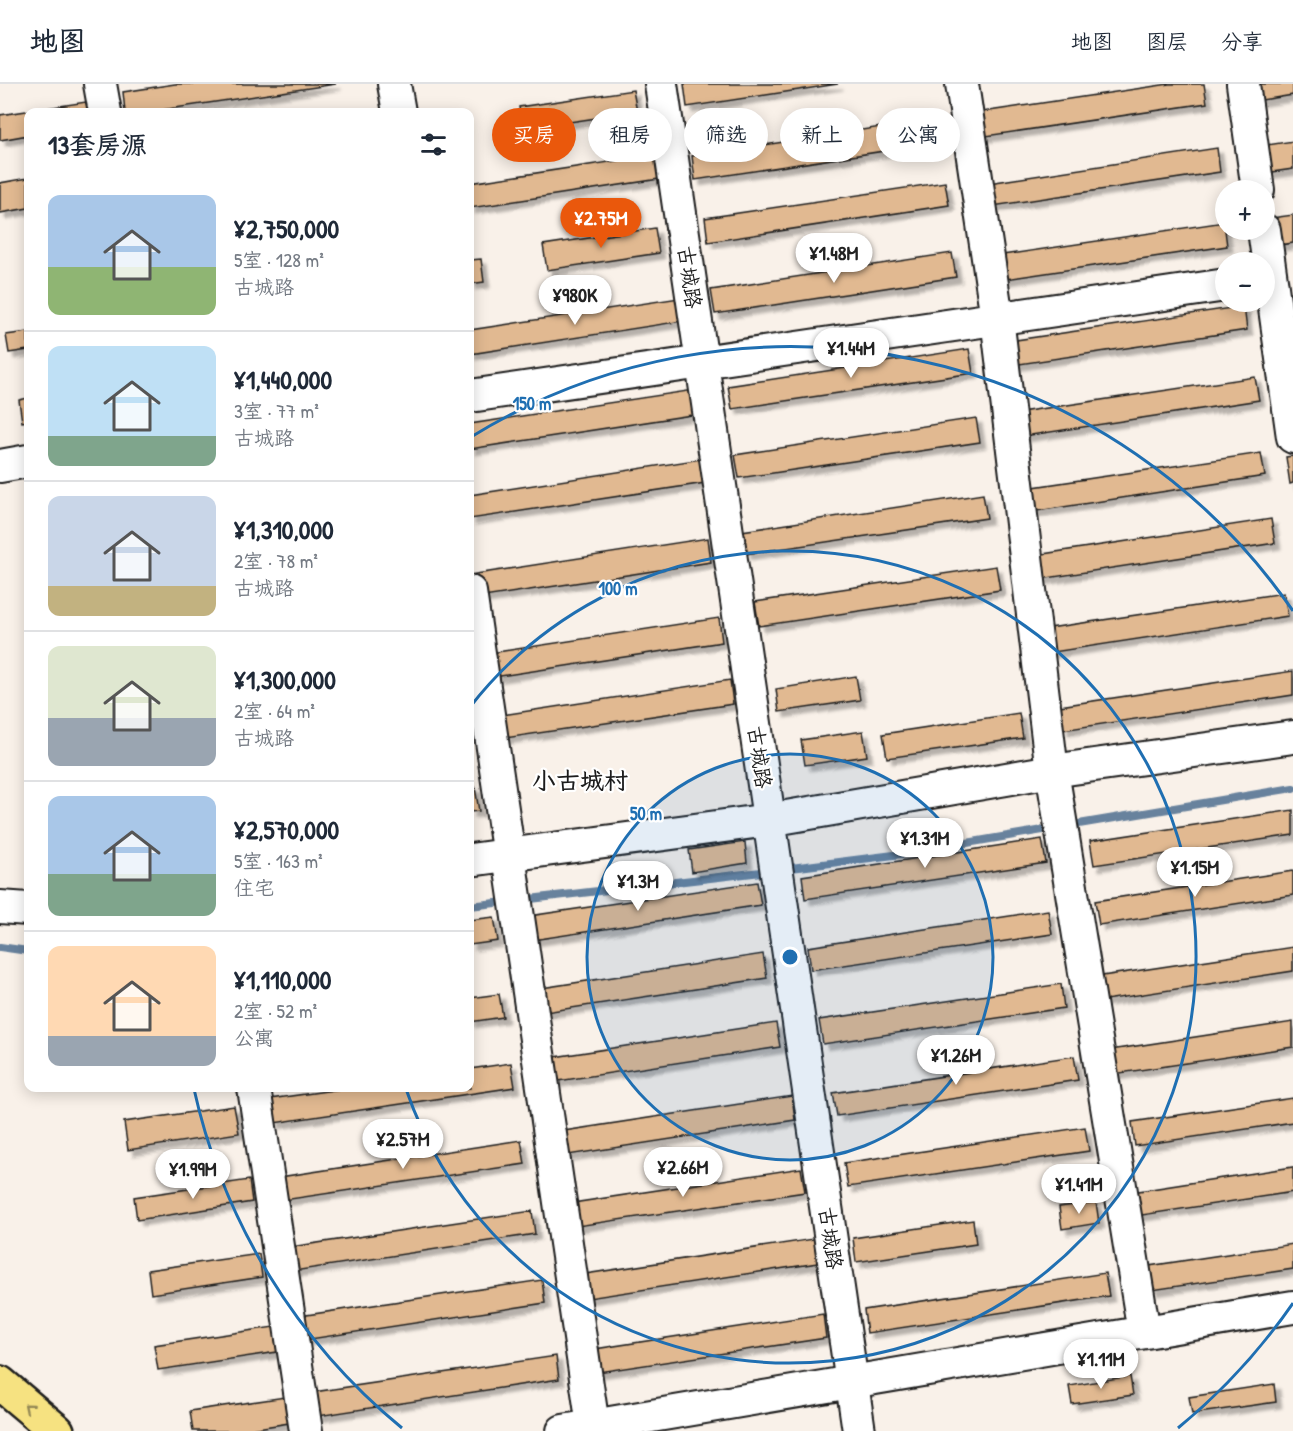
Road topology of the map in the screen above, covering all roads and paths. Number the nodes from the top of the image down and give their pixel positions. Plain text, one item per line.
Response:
1 (100, 84) edge
2 (394, 84) edge
3 (662, 84) edge
4 (962, 84) edge
5 (1243, 84) edge
6 (104, 108) edge
7 (398, 108) edge
8 (1257, 180) edge
9 (1267, 240) edge
10 (1276, 277) edge
11 (1215, 287) edge
12 (997, 318) junction
13 (702, 362) junction
14 (474, 395) edge
15 (1293, 437) edge
16 (24, 462) edge
17 (0, 466) edge
18 (474, 620) edge
19 (1293, 737) edge
20 (1052, 771) junction
21 (769, 820) junction
22 (508, 855) junction
23 (474, 859) edge
24 (0, 908) edge
25 (24, 909) edge
26 (255, 1092) edge
27 (1293, 1307) edge
28 (1144, 1332) junction
29 (852, 1382) junction
30 (0, 1383) edge
31 (578, 1428) edge
32 (57, 1431) edge
33 (306, 1431) edge
34 (859, 1431) edge

1 - 6 street
2 - 7 street
3 - 13 street, 古城路
4 - 12 street
5 - 8 street
9 - 10 street
10 - 15 street
11 - 12 street
12 - 13 street
12 - 20 street
13 - 14 street
13 - 21 street, 古城路
16 - 17 street
18 - 22 street
19 - 20 street
20 - 21 street
20 - 28 street
21 - 22 street
21 - 29 street, 古城路
22 - 23 street
22 - 31 street
24 - 25 street
26 - 33 street
27 - 28 street
28 - 29 street
29 - 31 street
29 - 34 street, 古城路
32 -> 30 highway

